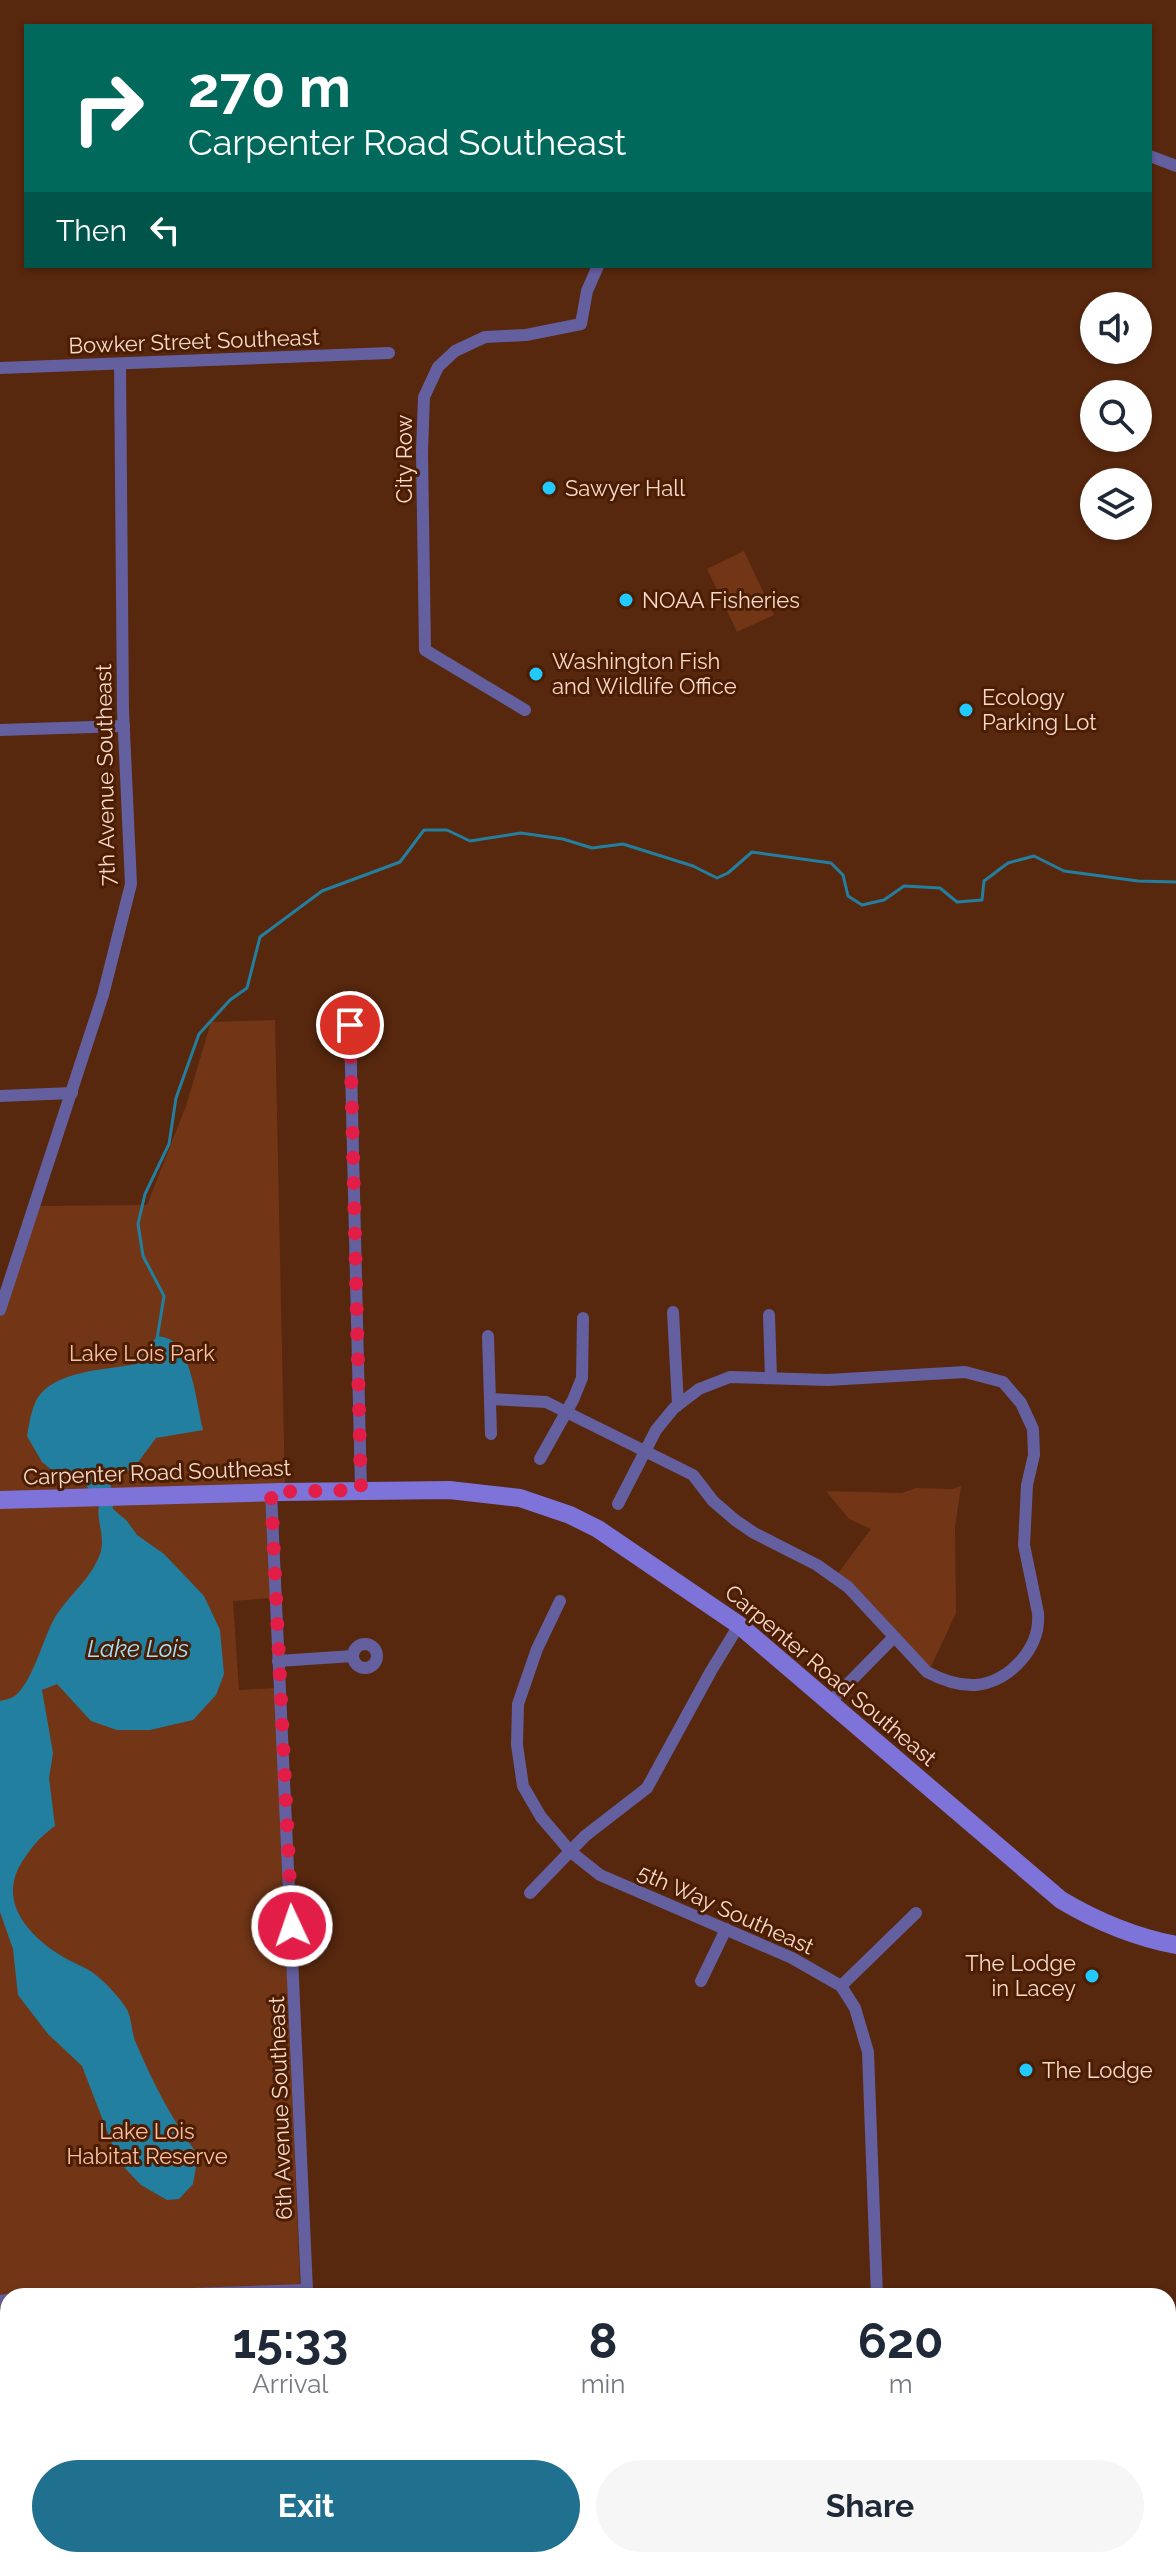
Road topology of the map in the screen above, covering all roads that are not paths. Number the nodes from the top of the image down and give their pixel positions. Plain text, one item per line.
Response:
1 (1152, 157) edge
2 (1176, 166) edge
3 (597, 268) edge
4 (389, 353) dead end
5 (120, 365) junction
6 (0, 368) edge
7 (525, 710) dead end
8 (124, 726) junction
9 (0, 730) edge
10 (350, 1025) dead end
11 (72, 1093) junction
12 (0, 1096) edge
13 (0, 1310) edge
14 (673, 1312) dead end
15 (769, 1315) dead end
16 (583, 1318) dead end
17 (488, 1336) dead end
18 (771, 1378) junction
19 (490, 1399) junction
20 (678, 1405) junction
21 (566, 1412) junction
22 (491, 1434) dead end
23 (644, 1450) junction
24 (540, 1459) dead end
25 (361, 1490) junction
26 (271, 1492) junction
27 (0, 1500) edge
28 (618, 1504) dead end
29 (560, 1601) dead end
30 (739, 1625) junction
31 (893, 1638) junction
32 (353, 1656) dead end
33 (278, 1661) junction
34 (830, 1702) junction
35 (571, 1852) junction
36 (530, 1893) dead end
37 (916, 1913) dead end
38 (726, 1929) junction
39 (1176, 1945) edge
40 (701, 1981) dead end
41 (841, 1986) junction
42 (307, 2288) edge
43 (877, 2288) edge

1 - 2 street
3 - 7 street, City Row
4 - 5 street, Bowker Street Southeast
5 - 6 street, Bowker Street Southeast
5 - 8 street, 7th Avenue Southeast
8 - 9 street
8 - 11 street, 7th Avenue Southeast
10 - 25 street
11 - 12 street
11 - 13 street, 7th Avenue Southeast
14 - 20 street
15 - 18 street
16 - 21 street
17 - 19 street
18 - 20 street
18 - 31 street
19 - 21 street
19 - 22 street
20 - 23 street
21 - 23 street
21 - 24 street
23 - 28 street
23 - 31 street
25 - 26 main road, Carpenter Road Southeast
25 - 30 main road, Carpenter Road Southeast
26 - 27 main road, Carpenter Road Southeast
26 - 33 street, 6th Avenue Southeast
29 - 35 street, 5th Way Southeast
30 - 34 main road, Carpenter Road Southeast
30 - 35 street
31 - 34 street
32 - 33 street
33 - 42 street, 6th Avenue Southeast
34 - 39 main road, Carpenter Road Southeast
35 - 36 street
35 - 38 street, 5th Way Southeast
37 - 41 street
38 - 40 street
38 - 41 street, 5th Way Southeast
41 - 43 street

